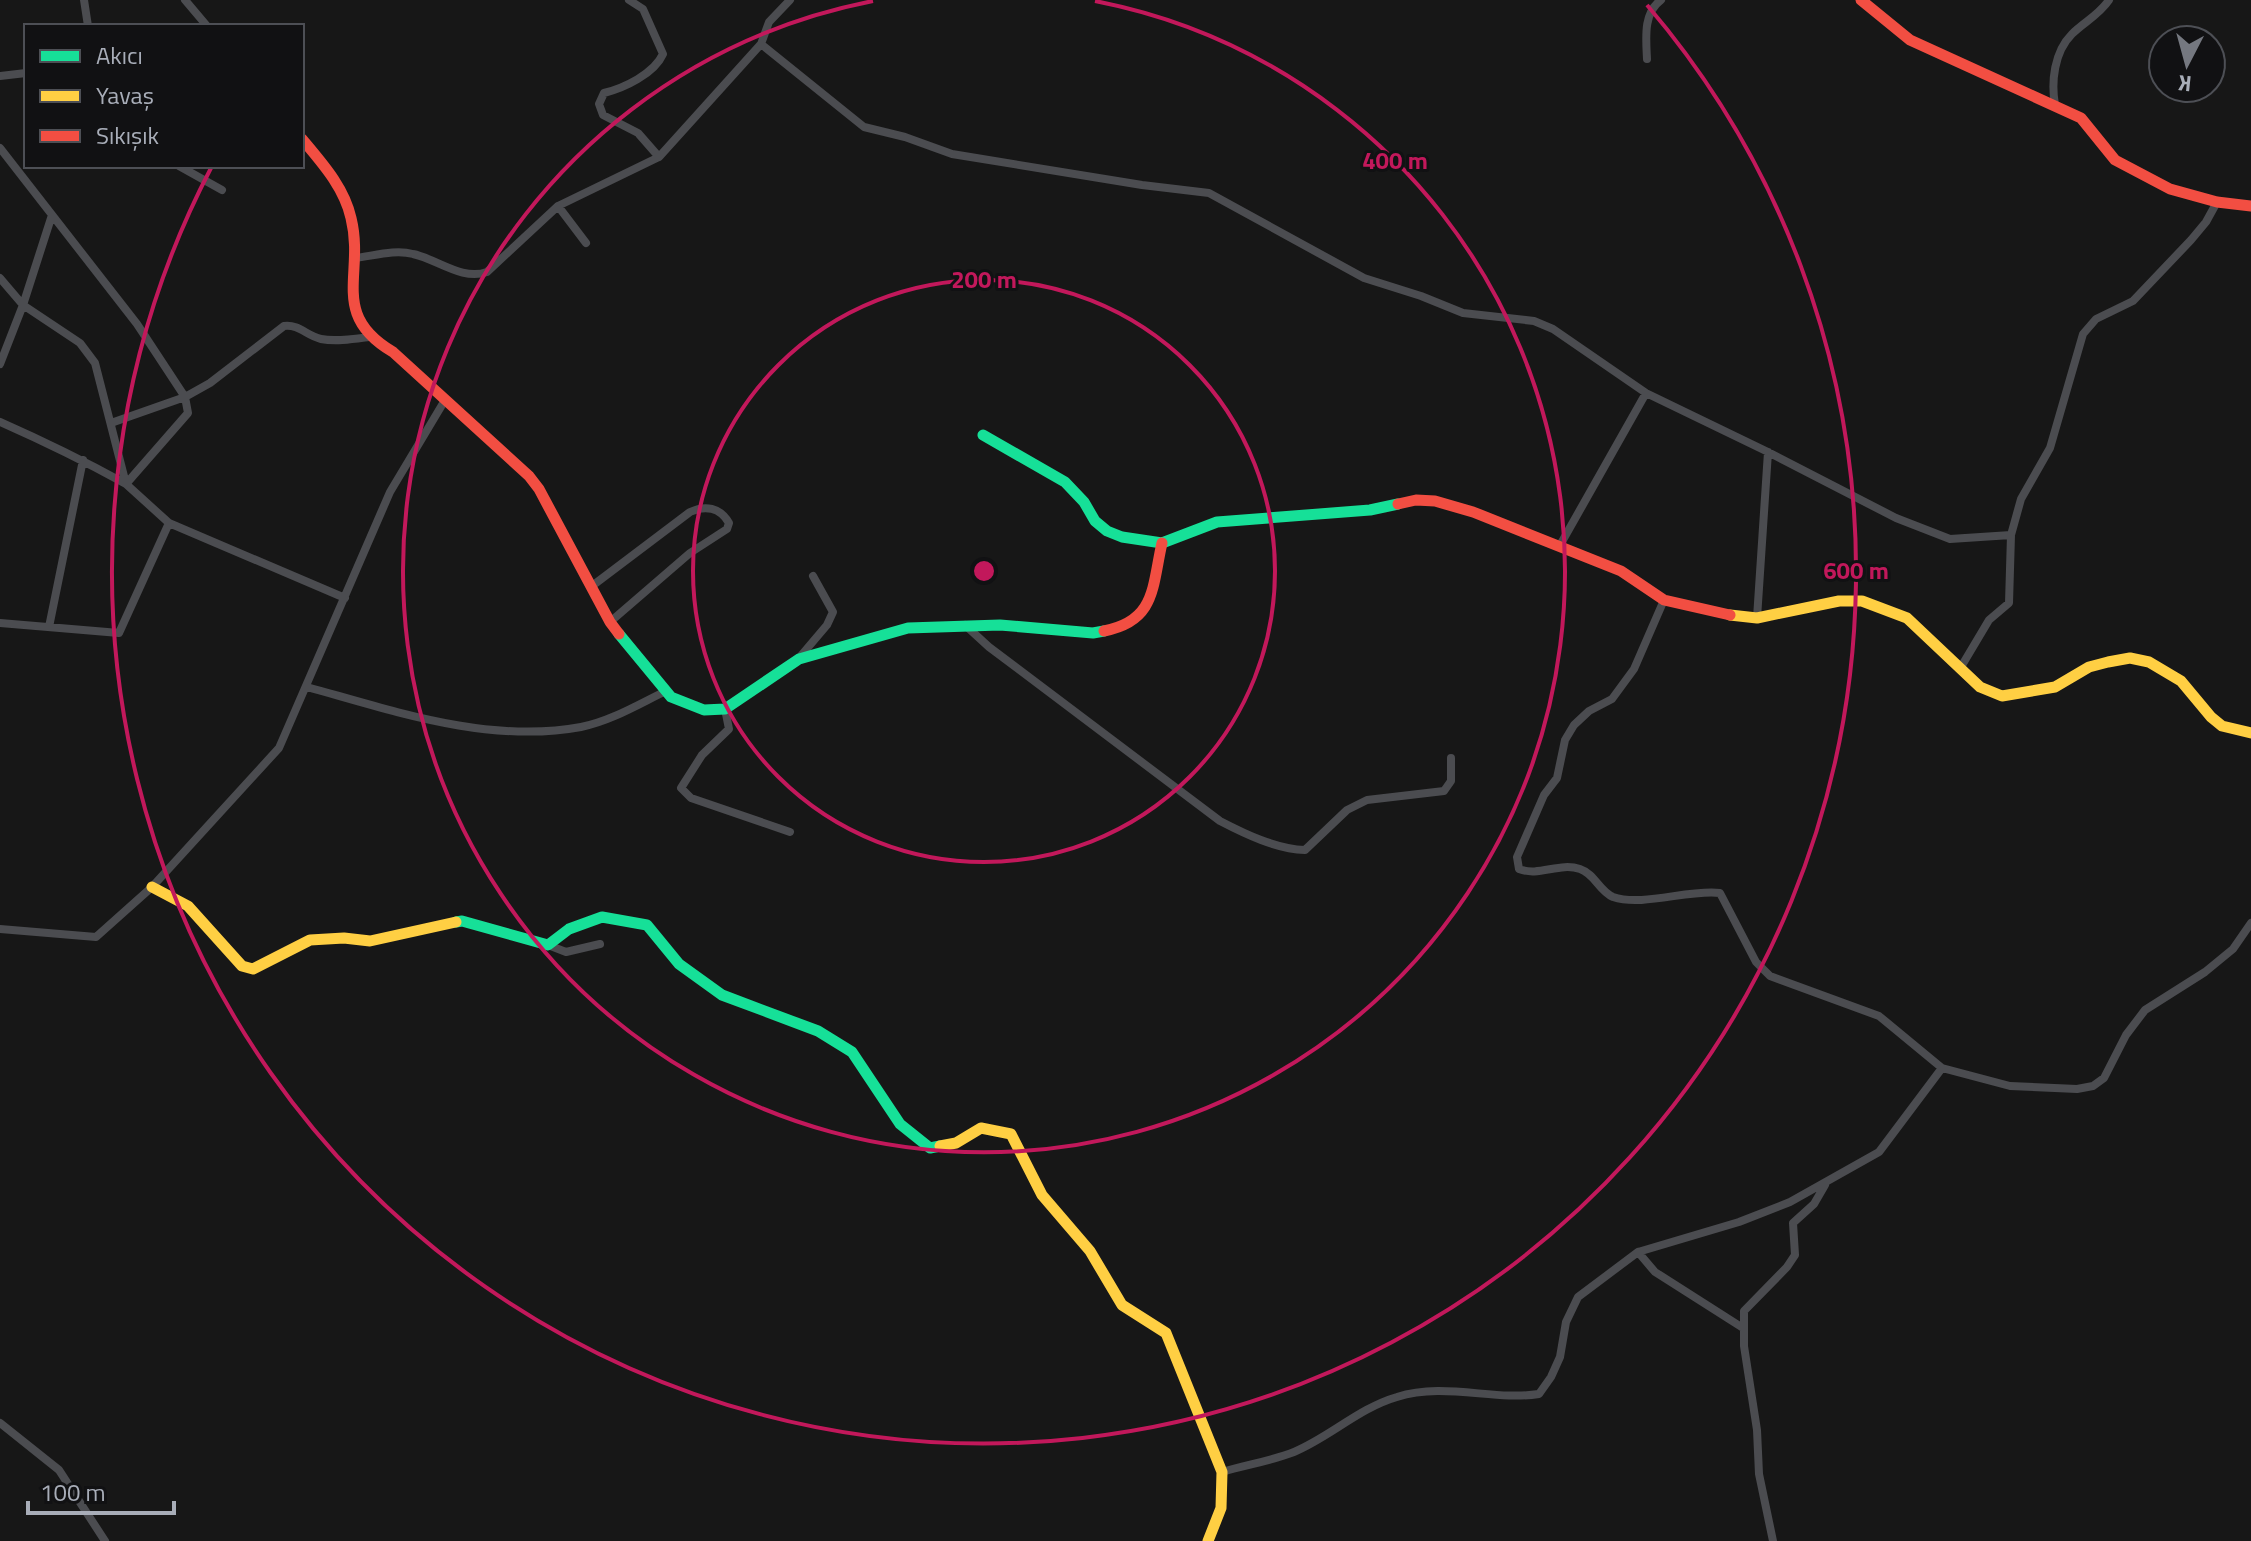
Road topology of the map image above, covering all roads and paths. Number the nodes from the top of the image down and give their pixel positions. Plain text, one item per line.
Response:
1 (84, 0) edge
2 (185, 0) edge
3 (629, 0) edge
4 (790, 0) edge
5 (1661, 0) edge
6 (1861, 0) edge
7 (2109, 0) edge
8 (88, 24) edge
9 (202, 24) edge
10 (761, 44) junction
11 (1647, 59) dead end
12 (24, 73) edge
13 (0, 76) edge
14 (2055, 105) junction
15 (304, 141) edge
16 (0, 148) edge
17 (659, 157) junction
18 (183, 168) edge
19 (222, 190) dead end
20 (2217, 202) junction
21 (558, 206) junction
22 (2251, 206) edge
23 (52, 215) junction
24 (586, 243) dead end
25 (355, 258) junction
26 (0, 278) edge
27 (23, 305) junction
28 (369, 337) junction
29 (0, 364) edge
30 (1646, 393) junction
31 (185, 397) junction
32 (445, 400) junction
33 (0, 422) edge
34 (111, 423) junction
35 (983, 435) dead end
36 (1768, 452) junction
37 (83, 460) junction
38 (126, 484) junction
39 (169, 523) junction
40 (2011, 535) junction
41 (1162, 543) junction
42 (1559, 547) junction
43 (813, 576) dead end
44 (592, 586) junction
45 (345, 598) junction
46 (1664, 600) junction
47 (1757, 618) junction
48 (610, 622) junction
49 (0, 623) edge
50 (965, 624) junction
51 (49, 627) junction
52 (799, 659) junction
53 (1961, 667) junction
54 (307, 687) junction
55 (666, 691) junction
56 (725, 709) junction
57 (2251, 733) edge
58 (1451, 758) dead end
59 (790, 832) dead end
60 (152, 887) junction
61 (2251, 923) edge
62 (0, 929) edge
63 (600, 944) dead end
64 (548, 945) junction
65 (1942, 1068) junction
66 (1825, 1184) junction
67 (1638, 1252) junction
68 (1743, 1328) junction
69 (0, 1423) edge
70 (1222, 1472) junction
71 (105, 1541) edge
72 (1208, 1541) edge
73 (1773, 1541) edge

1 - 8 street
2 - 9 street
3 - 17 street
4 - 10 street
5 - 11 street
6 - 14 street
7 - 14 street
10 - 17 street
10 - 30 street
12 - 13 street
14 - 20 street
15 - 25 street
16 - 23 street
17 - 21 street
18 - 19 street
20 - 22 street
20 - 40 street
21 - 24 street
21 - 25 street
23 - 27 street
23 - 31 street
25 - 28 street
26 - 27 street
27 - 29 street
27 - 34 street
28 - 31 street
28 - 32 street
30 - 36 street
30 - 42 street
31 - 34 street
31 - 38 street
32 - 44 street
32 - 45 street
33 - 37 street
34 - 38 street
35 - 41 street
36 - 40 street
36 - 47 street
37 - 38 street
37 - 51 street
38 - 39 street
39 - 45 street
39 - 51 street
40 - 53 street
41 - 42 street
41 - 50 street
42 - 46 street
43 - 52 street
44 - 48 street
44 - 48 street
45 - 54 street
46 - 47 street
46 - 65 street
47 - 53 street
48 - 55 street
49 - 51 street
50 - 52 street
50 - 58 street
52 - 56 street
53 - 57 street
54 - 55 street
54 - 60 street
55 - 56 street
56 - 59 street
60 - 62 street
60 - 64 street
61 - 65 street
63 - 64 street
64 - 70 street
65 - 66 street
66 - 67 street
66 - 68 street
67 - 68 street
67 - 70 street
68 - 73 street
69 - 71 street
70 - 72 street

